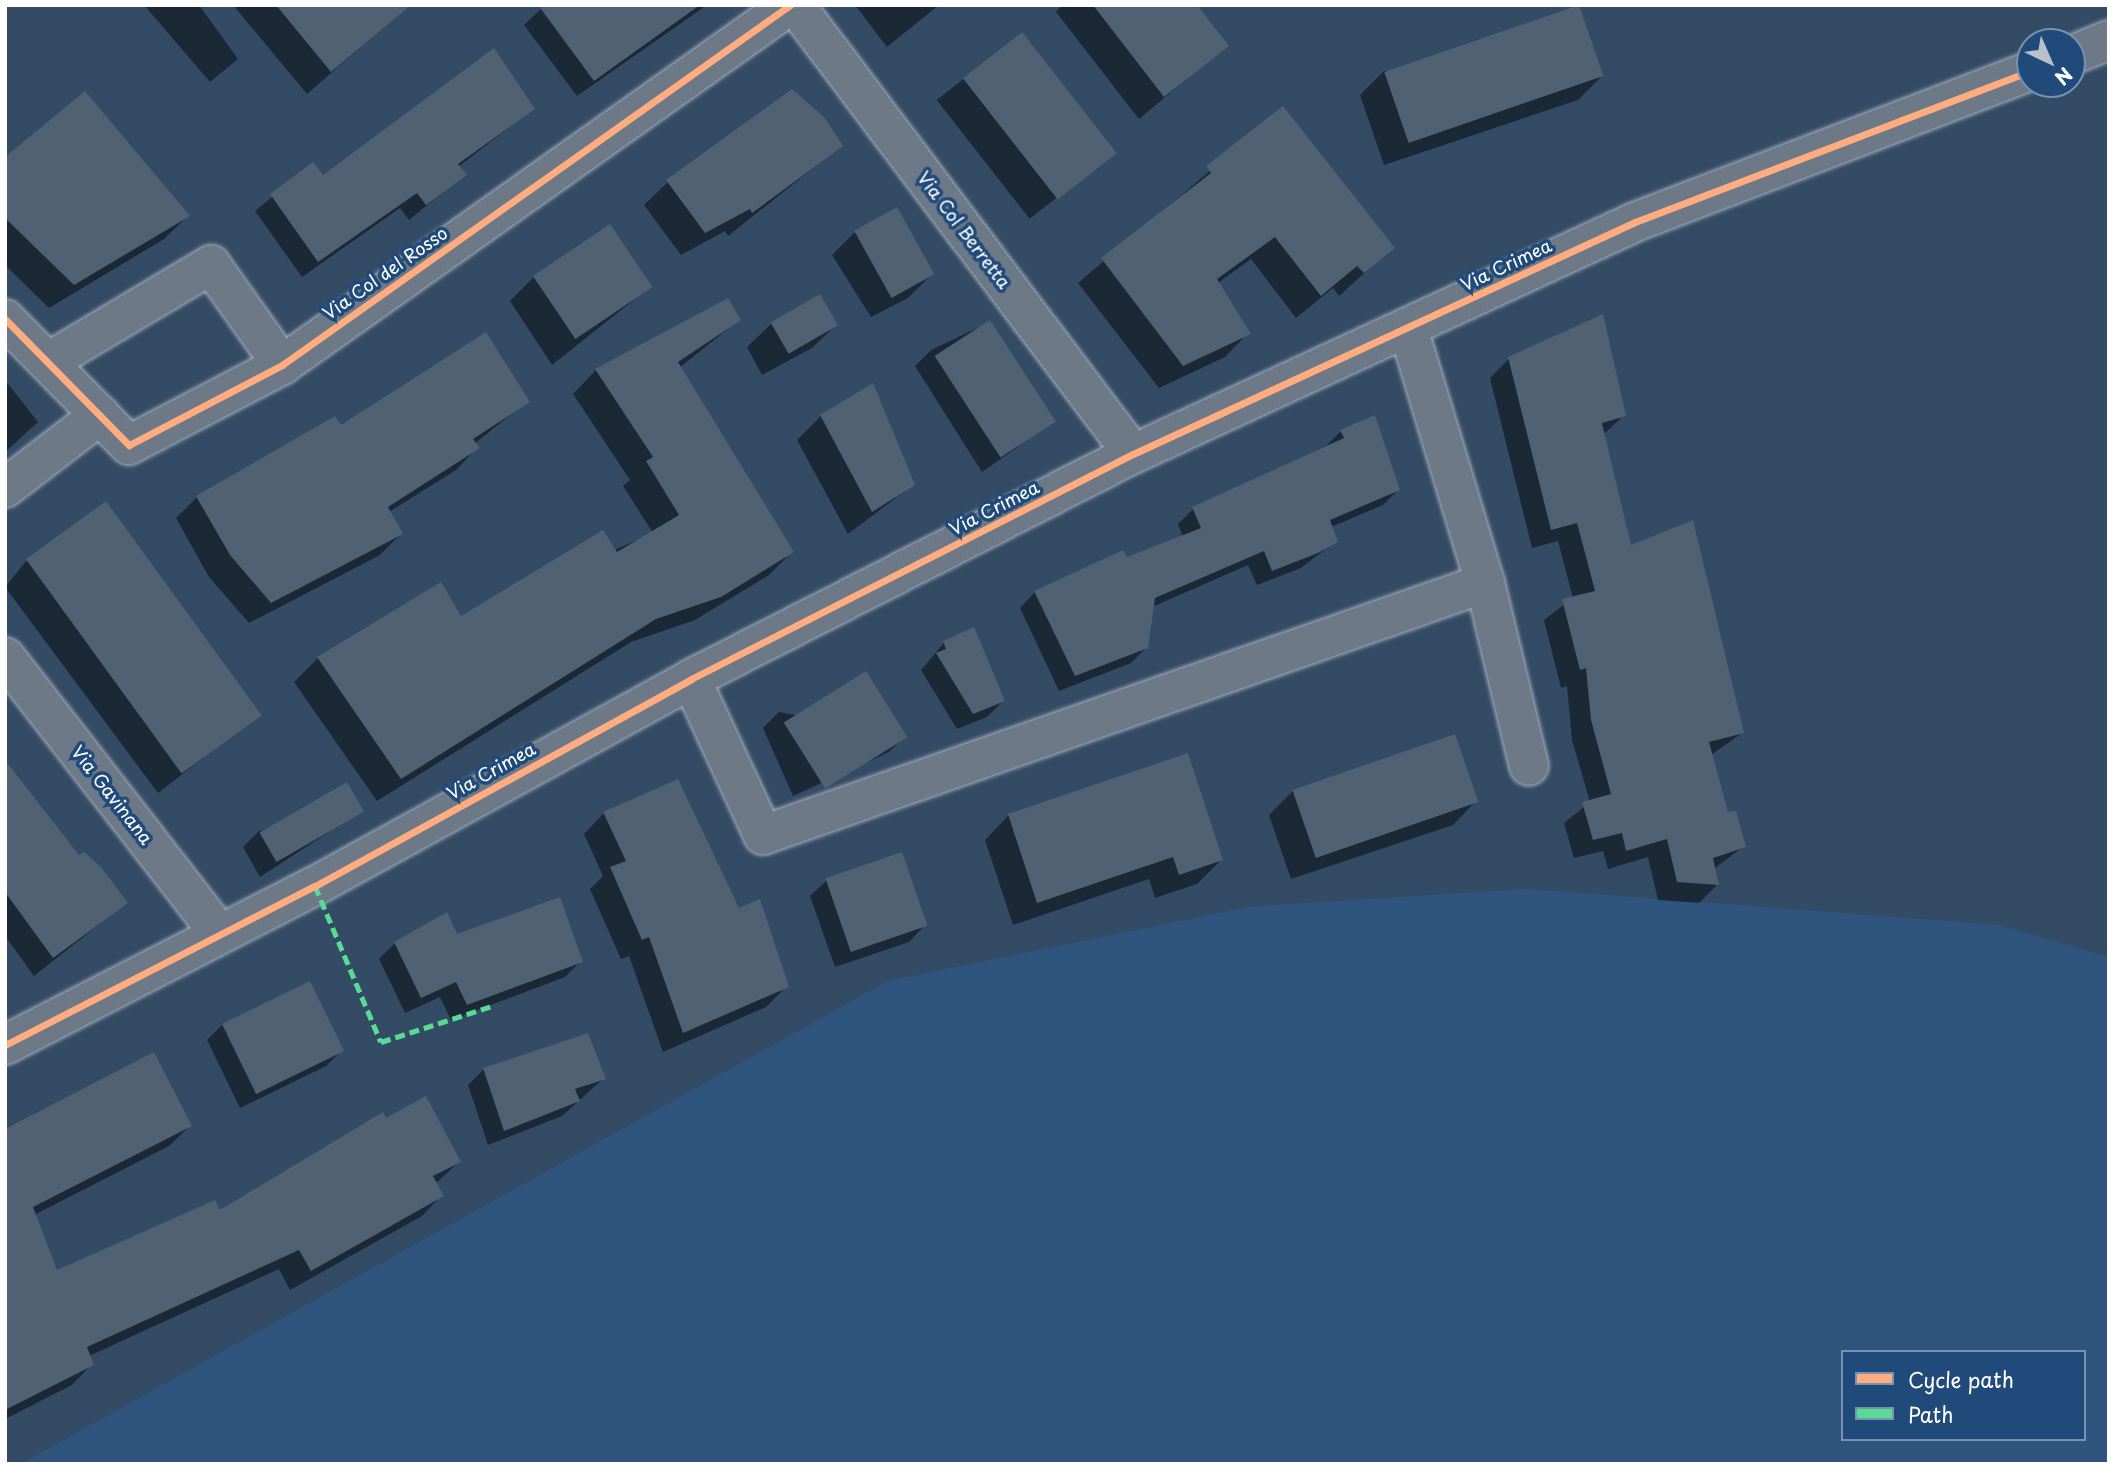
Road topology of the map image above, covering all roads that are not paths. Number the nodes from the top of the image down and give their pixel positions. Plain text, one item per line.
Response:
1 (793, 5) edge
2 (2109, 40) edge
3 (2086, 49) edge
4 (2016, 76) edge
5 (5, 319) edge
6 (1408, 328) junction
7 (48, 362) junction
8 (282, 365) junction
9 (100, 415) junction
10 (1133, 454) junction
11 (5, 488) edge
12 (1485, 583) junction
13 (5, 657) edge
14 (691, 679) junction
15 (1529, 766) dead end
16 (219, 933) junction
17 (5, 1045) edge

1 - 8 street, Via Col del Rosso
1 - 10 street, Via Col Berretta
2 - 3 street
4 - 6 street, Via Crimea
5 - 7 street, Via Col del Rosso
6 - 10 street, Via Crimea
6 - 12 street
7 - 8 street
7 - 9 street, Via Col del Rosso
8 - 9 street, Via Col del Rosso
9 - 11 street
10 - 14 street, Via Crimea
12 - 14 street
12 - 15 street
13 - 16 street, Via Gavinana
14 - 16 street, Via Crimea
16 - 17 street, Via Crimea

